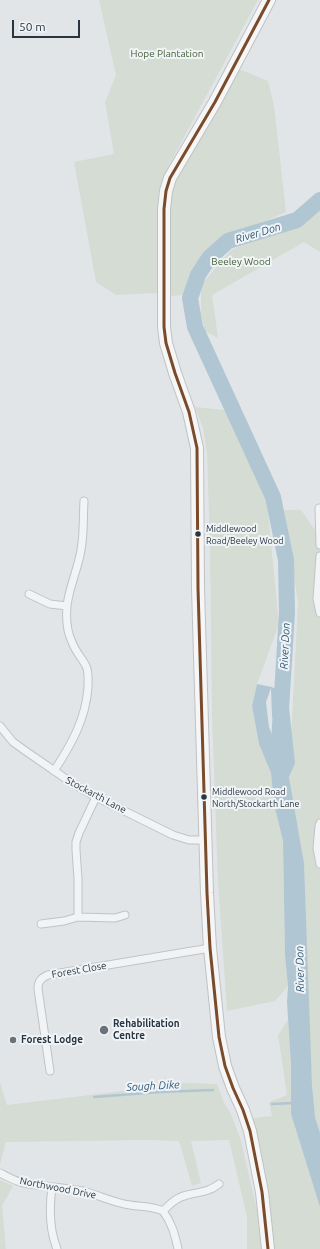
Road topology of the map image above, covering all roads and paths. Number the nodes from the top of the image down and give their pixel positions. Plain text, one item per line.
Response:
1 (268, 0) edge
2 (84, 501) dead end
3 (319, 508) edge
4 (320, 545) edge
5 (320, 556) edge
6 (29, 594) dead end
7 (67, 606) junction
8 (320, 613) edge
9 (0, 726) edge
10 (54, 771) junction
11 (96, 797) junction
12 (320, 823) edge
13 (206, 840) junction
14 (320, 864) edge
15 (125, 915) dead end
16 (78, 917) junction
17 (40, 924) dead end
18 (210, 948) junction
19 (50, 1071) dead end
20 (0, 1173) edge
21 (219, 1184) dead end
22 (52, 1187) junction
23 (163, 1211) junction
24 (57, 1249) edge
25 (178, 1249) edge
26 (268, 1249) edge

1 - 13 main road
2 - 7 street
3 - 4 street
5 - 8 street
6 - 7 street
7 - 10 street
9 - 10 street, Stockarth Lane
10 - 11 street, Stockarth Lane
11 - 13 street, Stockarth Lane
11 - 16 street
12 - 14 street
13 - 18 main road
15 - 16 street
16 - 17 street
18 - 19 street, Forest Close
18 - 26 main road
20 - 22 street, Northwood Drive
21 - 23 street
22 - 23 street, Northwood Drive
22 - 24 street
23 - 25 street

